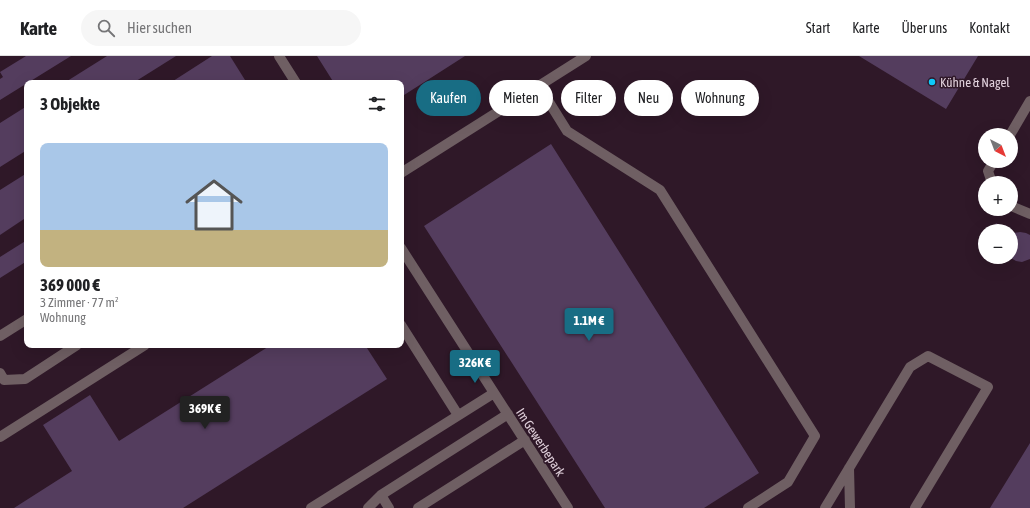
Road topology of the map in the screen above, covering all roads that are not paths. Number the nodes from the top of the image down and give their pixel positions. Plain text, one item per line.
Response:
1 (279, 56) edge
2 (586, 56) edge
3 (294, 80) edge
4 (548, 80) edge
5 (1030, 101) edge
6 (553, 108) edge
7 (491, 116) edge
8 (1014, 128) edge
9 (404, 171) edge
10 (1018, 209) edge
11 (1030, 214) edge
12 (404, 253) edge
13 (24, 321) edge
14 (404, 330) edge
15 (0, 336) edge
16 (72, 348) edge
17 (140, 348) edge
18 (0, 373) edge
19 (494, 393) junction
20 (458, 414) junction
21 (508, 414) junction
22 (0, 437) edge
23 (525, 440) junction
24 (849, 468) junction
25 (382, 495) junction
26 (311, 508) edge
27 (368, 508) edge
28 (389, 508) edge
29 (418, 508) edge
30 (568, 508) edge
31 (748, 508) edge
32 (825, 508) edge
33 (850, 508) edge
34 (915, 508) edge

1 - 3 street
2 - 4 street
5 - 8 street
6 - 31 street
7 - 9 street
10 - 11 street
12 - 19 street, Im Gewerbepark
13 - 15 street
14 - 20 street
16 - 18 street
17 - 22 street
19 - 20 street
19 - 21 street, Im Gewerbepark
20 - 26 street
21 - 23 street, Im Gewerbepark
21 - 25 street
23 - 29 street
23 - 30 street, Im Gewerbepark
24 - 32 street
24 - 33 street
24 - 34 street
25 - 27 street
25 - 28 street

